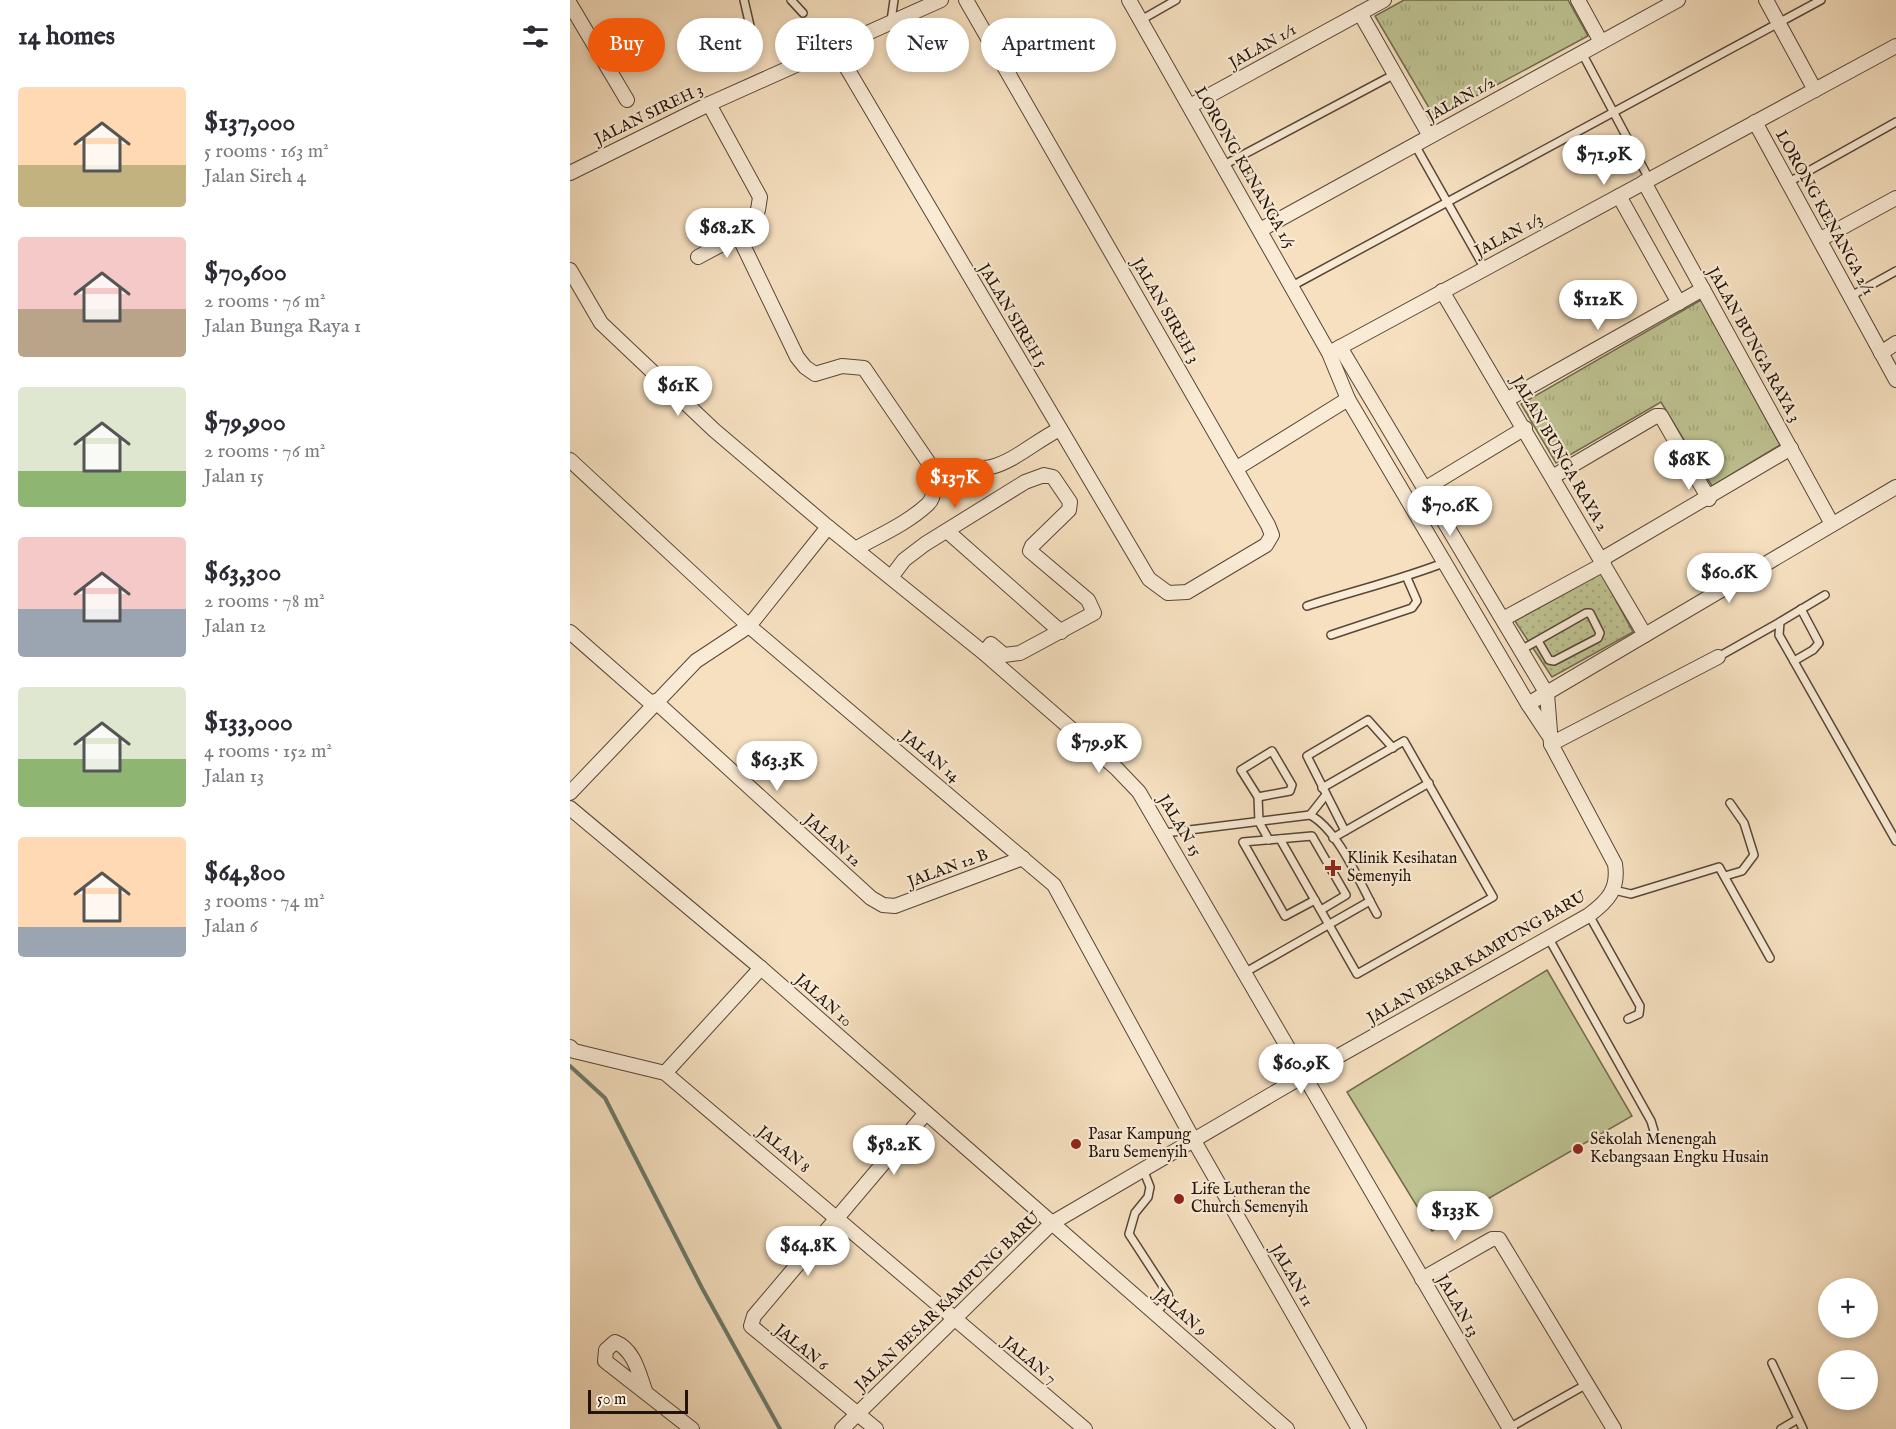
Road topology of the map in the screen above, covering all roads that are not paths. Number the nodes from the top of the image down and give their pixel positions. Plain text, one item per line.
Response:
1 (744, 0) edge
2 (791, 0) edge
3 (894, 0) edge
4 (941, 0) edge
5 (966, 0) edge
6 (1129, 0) edge
7 (1176, 0) edge
8 (1384, 0) edge
9 (1578, 0) edge
10 (1678, 0) edge
11 (1766, 0) edge
12 (1821, 0) edge
13 (570, 4) edge
14 (803, 13) dead end
15 (1360, 13) junction
16 (748, 18) edge
17 (891, 18) edge
18 (901, 18) edge
19 (1141, 20) junction
20 (1780, 23) junction
21 (1601, 42) junction
22 (1894, 52) edge
23 (1582, 53) junction
24 (781, 72) edge
25 (849, 72) edge
26 (1395, 74) junction
27 (1815, 90) junction
28 (627, 100) dead end
29 (709, 104) junction
30 (1190, 106) junction
31 (1615, 113) junction
32 (1755, 122) junction
33 (1896, 122) edge
34 (1430, 136) junction
35 (1415, 145) junction
36 (1224, 165) junction
37 (570, 173) edge
38 (1647, 181) junction
39 (1789, 182) junction
40 (1619, 196) junction
41 (1896, 198) edge
42 (1447, 202) junction
43 (1260, 230) junction
44 (741, 234) junction
45 (1821, 239) junction
46 (698, 257) dead end
47 (1485, 268) junction
48 (570, 270) edge
49 (1896, 271) edge
50 (1292, 286) junction
51 (1703, 289) junction
52 (1442, 291) junction
53 (1851, 296) junction
54 (1679, 303) junction
55 (1896, 343) edge
56 (1334, 350) junction
57 (1881, 352) junction
58 (1896, 380) edge
59 (1348, 399) junction
60 (1509, 399) junction
61 (1525, 428) junction
62 (1060, 429) junction
63 (1791, 448) junction
64 (570, 460) edge
65 (1237, 468) junction
66 (937, 475) junction
67 (1554, 476) junction
68 (1896, 487) edge
69 (1426, 488) junction
70 (1708, 499) junction
71 (1832, 524) junction
72 (828, 527) junction
73 (947, 531) junction
74 (857, 548) junction
75 (1603, 561) junction
76 (1446, 562) junction
77 (892, 576) junction
78 (1407, 578) junction
79 (1168, 593) joint
80 (1825, 595) dead end
81 (1307, 606) dead end
82 (1801, 609) junction
83 (1503, 619) junction
84 (1780, 622) junction
85 (749, 626) junction
86 (570, 632) edge
87 (1061, 632) junction
88 (1332, 635) dead end
89 (1645, 635) junction
90 (1538, 640) junction
91 (1521, 650) junction
92 (984, 653) junction
93 (1719, 657) joint
94 (1794, 661) junction
95 (1547, 694) junction
96 (654, 703) junction
97 (1528, 704) junction
98 (1549, 739) junction
99 (1393, 748) junction
100 (1429, 783) junction
101 (1322, 788) junction
102 (570, 793) edge
103 (1326, 796) junction
104 (1258, 797) junction
105 (1730, 802) dead end
106 (570, 808) edge
107 (1310, 815) junction
108 (1259, 822) junction
109 (1346, 831) junction
110 (1165, 834) junction
111 (1333, 838) junction
112 (1280, 839) junction
113 (1269, 840) junction
114 (1896, 841) edge
115 (1023, 858) junction
116 (1725, 876) junction
117 (1614, 890) junction
118 (1315, 900) junction
119 (1370, 901) junction
120 (883, 905) joint
121 (1321, 910) junction
122 (1377, 915) dead end
123 (1588, 915) junction
124 (1329, 925) junction
125 (1548, 937) junction
126 (1393, 942) dead end
127 (1398, 951) junction
128 (1770, 958) dead end
129 (761, 968) junction
130 (1244, 973) junction
131 (1629, 1019) dead end
132 (570, 1047) edge
133 (665, 1073) junction
134 (1303, 1076) junction
135 (925, 1114) junction
136 (1651, 1138) dead end
137 (1193, 1139) junction
138 (1143, 1168) junction
139 (838, 1217) junction
140 (1052, 1223) junction
141 (1422, 1279) junction
142 (1155, 1313) junction
143 (953, 1318) junction
144 (1772, 1363) dead end
145 (1587, 1384) junction
146 (646, 1393) dead end
147 (857, 1414) junction
148 (1798, 1419) junction
149 (692, 1429) edge
150 (842, 1429) edge
151 (876, 1429) edge
152 (1085, 1429) edge
153 (1287, 1429) edge
154 (1359, 1429) edge
155 (1509, 1429) edge
156 (1614, 1429) edge
157 (1781, 1429) edge
158 (1803, 1429) edge

1 - 16 lane
2 - 14 lane
3 - 17 lane
4 - 18 street, JALAN SIREH 3
5 - 65 street, JALAN SIREH 3
6 - 19 street, LORONG KENANGA 1/5
7 - 19 lane
8 - 15 street, JALAN 1/1
9 - 21 street
10 - 21 street, JALAN 1/2
11 - 20 street
12 - 20 lane
13 - 28 street
15 - 26 street
15 - 30 street, JALAN 1/1
19 - 30 street, LORONG KENANGA 1/5
20 - 27 street
20 - 31 lane
21 - 23 street, JALAN 1/2
22 - 27 street, JALAN 1/3
23 - 31 lane
23 - 34 street, JALAN 1/2
24 - 29 street, JALAN SIREH 3
25 - 62 street, JALAN SIREH 5
26 - 34 street
26 - 36 lane
27 - 32 street, JALAN 1/3
29 - 37 street, JALAN SIREH 3
29 - 44 street
30 - 36 street, LORONG KENANGA 1/5
31 - 38 lane
31 - 42 lane
32 - 38 street, JALAN 1/3
32 - 39 street, LORONG KENANGA 2/1
33 - 39 lane
34 - 35 street, JALAN 1/2
35 - 42 lane
35 - 43 street, JALAN 1/2
36 - 43 street, LORONG KENANGA 1/5
38 - 40 street, JALAN 1/3
38 - 51 street, JALAN BUNGA RAYA 3
39 - 45 street, LORONG KENANGA 2/1
40 - 47 street, JALAN 1/3
40 - 54 street
41 - 45 street
42 - 47 lane
42 - 50 lane
43 - 50 street, LORONG KENANGA 1/5
44 - 46 street
44 - 66 street
45 - 53 street, LORONG KENANGA 2/1
47 - 52 street, JALAN 1/3
48 - 72 street, JALAN 15
49 - 53 lane
50 - 56 street, LORONG KENANGA 1/5
51 - 54 street
51 - 63 street, JALAN BUNGA RAYA 3
52 - 56 street, JALAN 1/3
52 - 60 street, JALAN BUNGA RAYA 2
53 - 57 street, LORONG KENANGA 2/1
54 - 60 street
55 - 57 street
56 - 59 street
56 - 69 street
57 - 58 street
59 - 65 street
59 - 76 street
60 - 61 street, JALAN BUNGA RAYA 2
61 - 67 street, JALAN BUNGA RAYA 2
61 - 69 street
62 - 66 street
62 - 79 street, JALAN SIREH 5
63 - 70 street
63 - 71 street, JALAN BUNGA RAYA 3
64 - 85 street, JALAN 14
65 - 79 street, JALAN SIREH 3
66 - 74 street
67 - 70 street
67 - 75 street, JALAN BUNGA RAYA 2
68 - 71 street
69 - 83 street
70 - 75 street
71 - 89 street
72 - 74 street, JALAN 15
72 - 85 street
73 - 77 street
73 - 87 street
73 - 87 street
74 - 77 street, JALAN 15
75 - 83 street
75 - 89 street, JALAN BUNGA RAYA 2
76 - 78 lane
76 - 97 street
77 - 92 street, JALAN 15
78 - 81 lane
78 - 88 lane
80 - 82 lane
82 - 84 lane
82 - 94 lane
83 - 91 street
84 - 93 lane
84 - 94 lane
85 - 96 street
85 - 115 street, JALAN 14
86 - 96 street, JALAN 12
87 - 92 street
89 - 95 street
90 - 90 lane
90 - 91 lane
91 - 95 street
92 - 110 street, JALAN 15
93 - 98 street
94 - 114 lane
95 - 97 street
95 - 98 street
96 - 102 street
96 - 120 street, JALAN 12
97 - 98 street
98 - 117 street
99 - 100 lane
99 - 101 lane
99 - 101 lane
100 - 109 lane
100 - 127 lane
101 - 103 lane
103 - 107 lane
103 - 109 lane
104 - 104 lane
104 - 108 lane
105 - 116 lane
106 - 129 street, JALAN 10
107 - 108 lane
107 - 111 lane
108 - 110 lane
108 - 113 lane
109 - 111 lane
110 - 130 street, JALAN 15
111 - 119 lane
112 - 113 lane
112 - 118 lane
112 - 121 lane
113 - 118 lane
115 - 120 street, JALAN 12 B
115 - 137 street, JALAN 14
116 - 117 lane
116 - 128 lane
117 - 123 street, JALAN BESAR KAMPUNG BARU
118 - 121 lane
119 - 122 lane
119 - 124 lane
121 - 124 lane
123 - 125 street, JALAN BESAR KAMPUNG BARU
123 - 131 lane
124 - 127 lane
124 - 130 lane
125 - 134 street, JALAN BESAR KAMPUNG BARU
125 - 136 lane
126 - 127 lane
129 - 133 street
129 - 135 street, JALAN 10
130 - 134 street, JALAN 15
132 - 133 street, JALAN 8
133 - 139 street, JALAN 8
134 - 137 street, JALAN BESAR KAMPUNG BARU
134 - 141 street, JALAN 13
135 - 139 street
135 - 140 street, JALAN 10
137 - 138 street, JALAN BESAR KAMPUNG BARU
137 - 154 street, JALAN 11
138 - 140 street, JALAN BESAR KAMPUNG BARU
138 - 142 lane
139 - 143 street, JALAN 8
139 - 147 street, JALAN 6
140 - 142 street, JALAN 9
140 - 143 street, JALAN BESAR KAMPUNG BARU
141 - 145 street
141 - 155 street, JALAN 13
142 - 153 street, JALAN 9
143 - 147 street, JALAN BESAR KAMPUNG BARU
143 - 152 street, JALAN 7
144 - 148 lane
145 - 155 lane
145 - 156 street
146 - 149 street
147 - 150 street, JALAN BESAR KAMPUNG BARU
147 - 151 street
148 - 157 lane
148 - 158 lane

